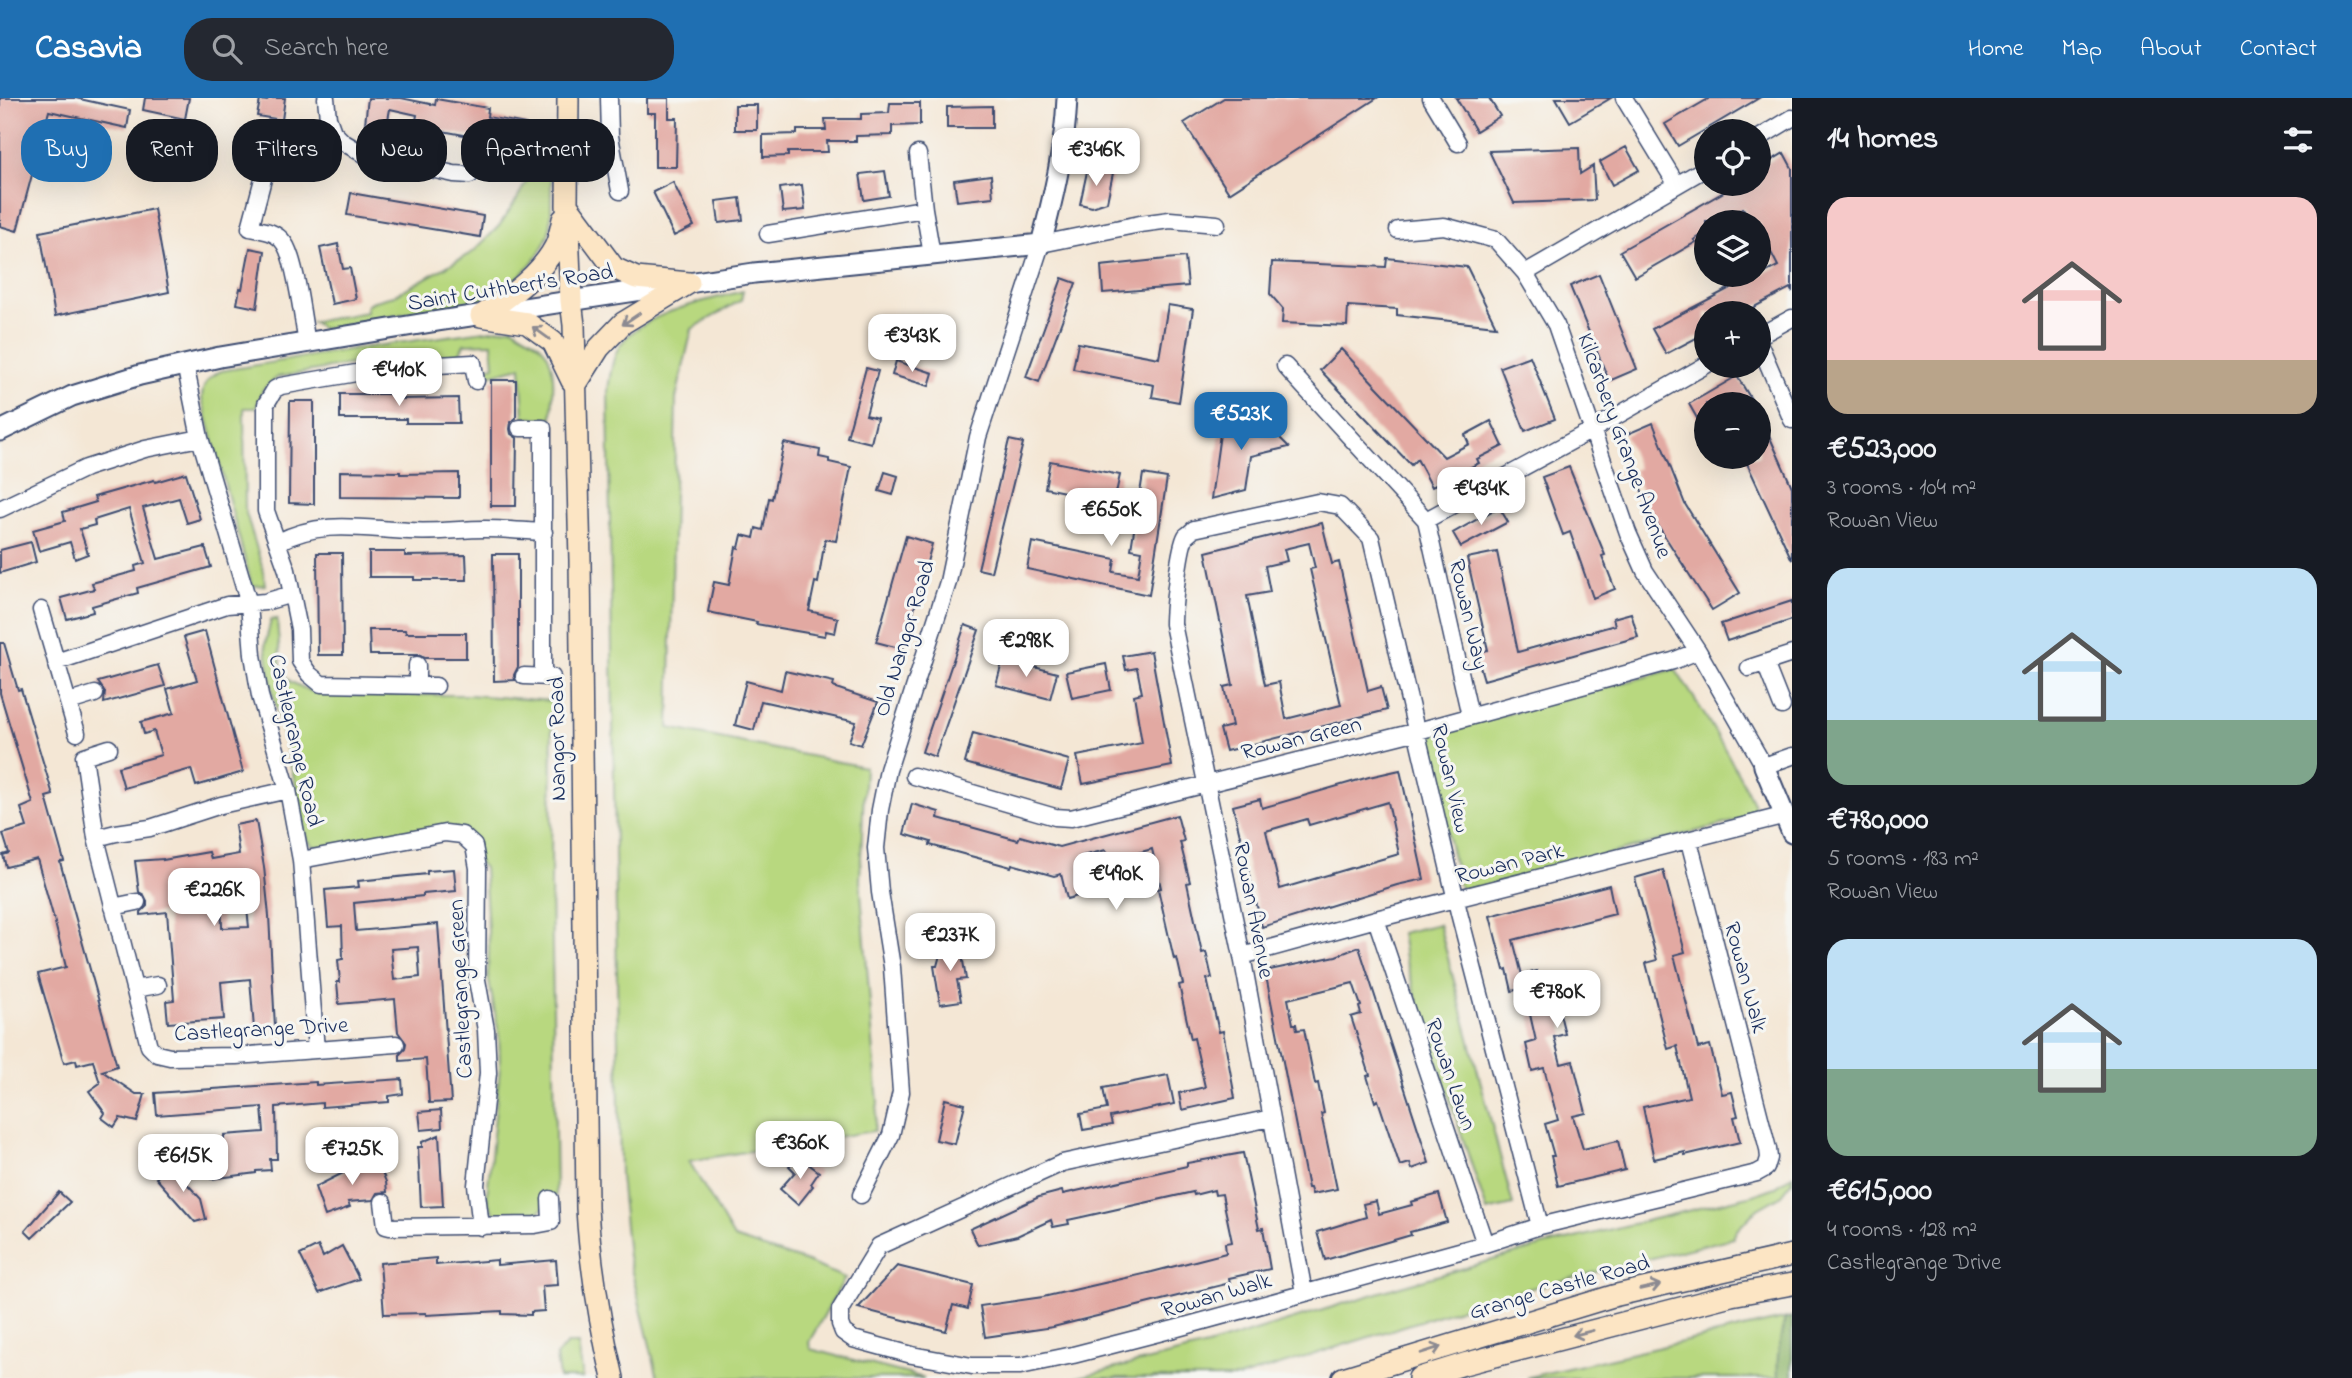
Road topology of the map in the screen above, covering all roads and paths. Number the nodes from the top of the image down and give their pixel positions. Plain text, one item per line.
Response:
1 (326, 98) edge
2 (568, 98) edge
3 (609, 98) edge
4 (1067, 98) edge
5 (1431, 98) edge
6 (1624, 98) edge
7 (1792, 118) edge
8 (1771, 131) edge
9 (1458, 143) dead end
10 (918, 154) dead end
11 (461, 174) edge
12 (1694, 175) edge
13 (262, 182) edge
14 (1677, 185) junction
15 (620, 191) dead end
16 (567, 205) junction
17 (924, 209) junction
18 (1217, 223) dead end
19 (1398, 230) dead end
20 (768, 234) dead end
21 (1041, 244) junction
22 (932, 255) junction
23 (1525, 273) junction
24 (689, 283) junction
25 (571, 301) junction
26 (481, 316) junction
27 (1792, 318) edge
28 (1771, 329) edge
29 (307, 344) junction
30 (185, 364) junction
31 (1285, 366) dead end
32 (1771, 371) edge
33 (1694, 372) edge
34 (476, 381) dead end
35 (575, 386) junction
36 (1792, 419) edge
37 (520, 428) dead end
38 (1592, 430) junction
39 (0, 431) edge
40 (200, 438) junction
41 (0, 509) edge
42 (1426, 520) junction
43 (544, 532) junction
44 (1186, 536) joint
45 (278, 542) junction
46 (292, 594) junction
47 (249, 604) junction
48 (41, 610) dead end
49 (1699, 651) junction
50 (1792, 654) edge
51 (56, 662) junction
52 (1765, 663) junction
53 (417, 665) dead end
54 (1749, 668) dead end
55 (524, 676) dead end
56 (417, 685) junction
57 (436, 686) dead end
58 (96, 694) dead end
59 (69, 702) junction
60 (1782, 706) dead end
61 (1470, 716) junction
62 (1418, 731) junction
63 (78, 733) dead end
64 (109, 748) dead end
65 (1792, 755) edge
66 (1764, 766) junction
67 (914, 776) dead end
68 (1206, 785) junction
69 (288, 790) junction
70 (1789, 824) edge
71 (96, 838) junction
72 (1689, 841) junction
73 (301, 860) junction
74 (1457, 899) junction
75 (137, 902) dead end
76 (113, 908) junction
77 (1376, 919) junction
78 (1242, 956) junction
79 (158, 985) dead end
80 (134, 989) junction
81 (396, 1044) dead end
82 (316, 1049) junction
83 (1271, 1118) junction
84 (861, 1195) dead end
85 (550, 1199) dead end
86 (383, 1202) dead end
87 (1540, 1226) junction
88 (481, 1227) junction
89 (1485, 1244) junction
90 (1792, 1255) edge
91 (1792, 1284) edge
92 (1304, 1293) junction
93 (615, 1375) edge
94 (1343, 1378) edge
95 (1419, 1378) edge

1 - 11 street
2 - 16 main road, Nangor Road
3 - 15 street
4 - 21 street, Old Nangor Road
5 - 9 street
6 - 14 street
7 - 8 street
10 - 17 street
12 - 14 street
13 - 29 street
14 - 23 street
16 - 24 main road
16 - 25 main road, Nangor Road
16 - 26 main road
17 - 20 street
17 - 22 street
18 - 21 street
19 - 23 street, Kilcarbery Grange Avenue
21 - 22 street, Saint Cuthbert’s Road
21 - 84 street, Old Nangor Road
22 - 24 street, Saint Cuthbert’s Road
23 - 38 street, Kilcarbery Grange Avenue
24 - 25 street, Saint Cuthbert’s Road
24 -> 35 main road
25 - 26 street, Saint Cuthbert’s Road
25 - 35 main road, Nangor Road
26 - 29 street, Saint Cuthbert’s Road
35 -> 26 main road
27 - 28 street
29 - 30 street, Saint Cuthbert’s Road
30 - 39 street, Saint Cuthbert’s Road
30 - 40 street, Castlegrange Road
31 - 42 street, Rowan Way
32 - 36 street
33 - 38 street
34 - 45 street
35 - 93 main road, Nangor Road
37 - 43 street
38 - 42 street
38 - 49 street, Kilcarbery Grange Avenue
40 - 41 street
40 - 47 street, Castlegrange Road
42 - 61 street, Rowan Way
43 - 45 street
43 - 55 street
44 - 62 street, Rowan View
44 - 68 street, Rowan Avenue
45 - 46 street
46 - 47 street
46 - 56 street
47 - 51 street
47 - 69 street, Castlegrange Road
48 - 51 street
49 - 61 street, Rowan Green
49 - 66 street, Kilcarbery Grange Avenue
50 - 52 street
51 - 59 street
52 - 54 street
52 - 60 street
53 - 56 street
56 - 57 street
58 - 59 street
59 - 63 street
61 - 62 street, Rowan Green
62 - 68 street, Rowan Green
62 - 74 street, Rowan View
64 - 71 street, Castlegrange Drive
65 - 66 street
66 - 70 street, Kilcarbery Grange Avenue
67 - 68 street, Rowan Green
68 - 78 street, Rowan Avenue
69 - 71 street
69 - 73 street, Castlegrange Road
70 - 72 street, Rowan Park
71 - 76 street, Castlegrange Drive
72 - 74 street, Rowan Park
72 - 87 street, Rowan Walk
73 - 82 street, Castlegrange Road
73 - 88 street, Castlegrange Green
74 - 77 street, Rowan Park
74 - 87 street, Rowan View
75 - 76 street
76 - 80 street, Castlegrange Drive
77 - 78 street, Rowan Park
77 - 89 street, Rowan Lawn
78 - 83 street, Rowan Avenue
79 - 80 street
80 - 82 street, Castlegrange Drive
81 - 82 street, Castlegrange Drive
83 - 92 street, Rowan Avenue
83 - 92 street, Rowan Walk
85 - 88 street
86 - 88 street
87 - 89 street, Rowan Walk
89 - 92 street, Rowan Walk
94 -> 90 main road, Grange Castle Road
91 -> 95 main road

